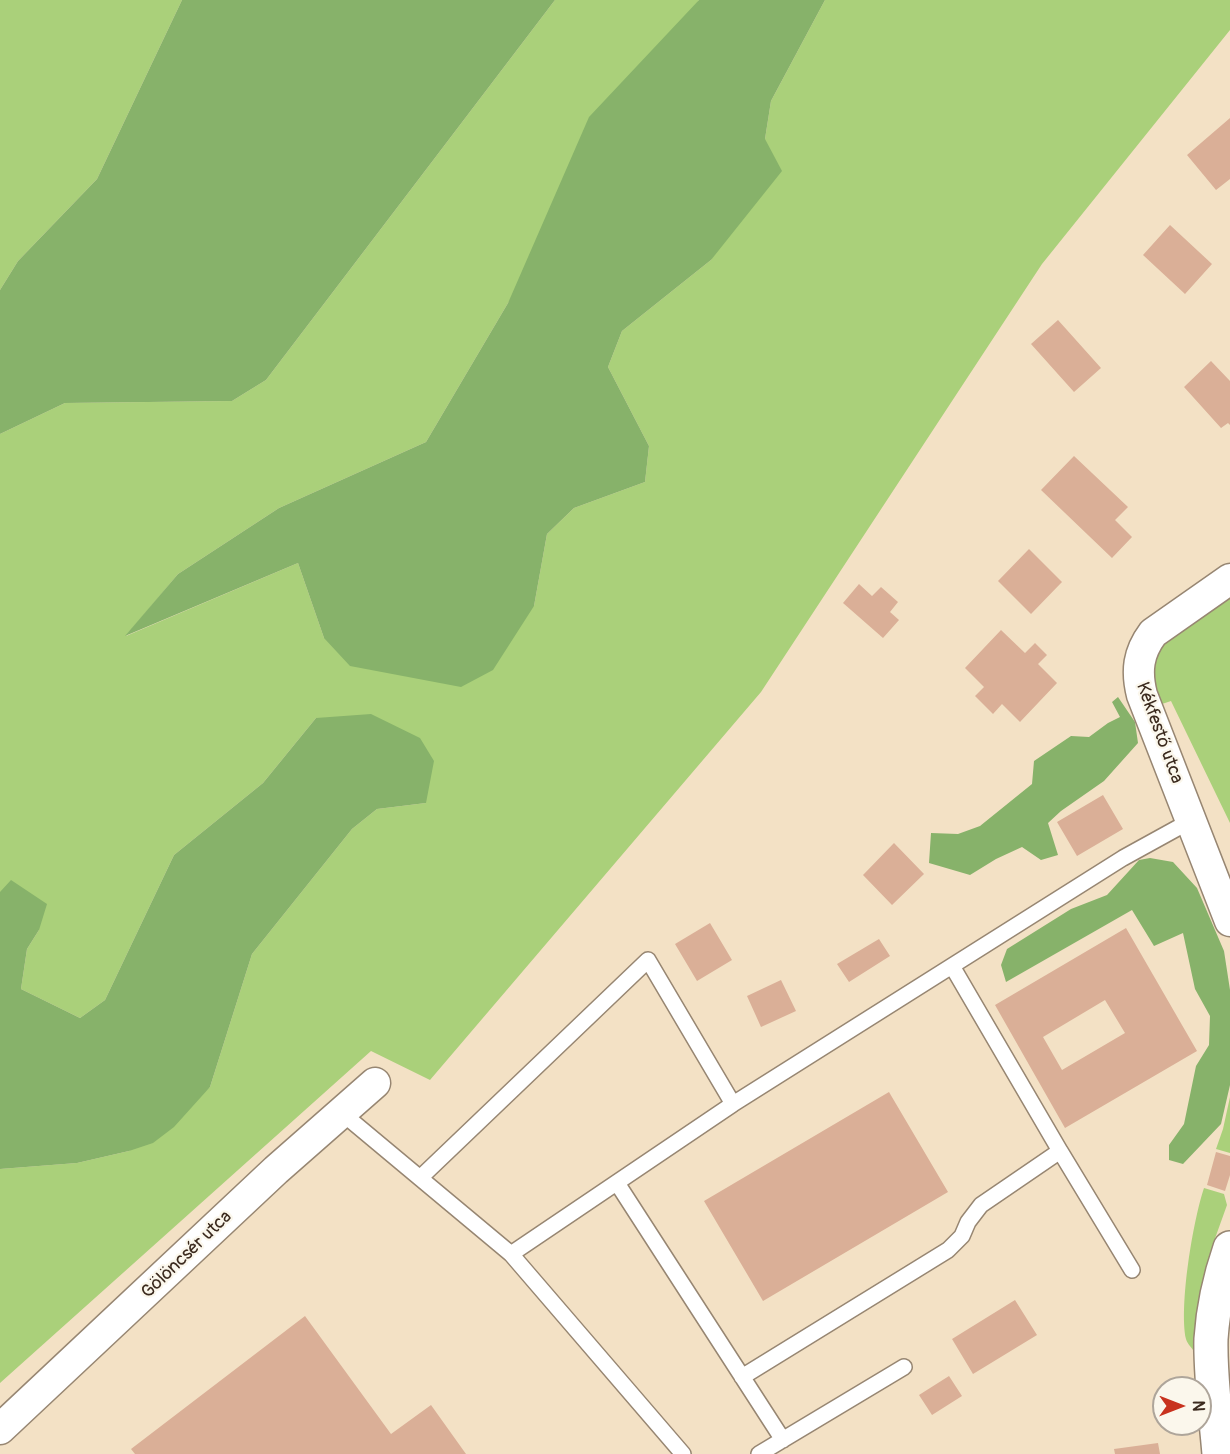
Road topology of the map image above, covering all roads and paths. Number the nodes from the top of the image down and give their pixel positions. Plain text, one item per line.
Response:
1 (1230, 579) edge
2 (1192, 820) junction
3 (1230, 921) edge
4 (952, 966) junction
5 (375, 1083) dead end
6 (733, 1104) junction
7 (342, 1113) junction
8 (1060, 1151) junction
9 (420, 1178) junction
10 (617, 1183) junction
11 (1230, 1248) edge
12 (511, 1254) junction
13 (1132, 1270) dead end
14 (904, 1367) dead end
15 (742, 1377) junction
16 (0, 1429) edge
17 (783, 1440) junction
18 (683, 1454) edge
19 (759, 1454) edge
20 (1219, 1454) edge

1 - 2 street, Kékfestő utca
2 - 3 street, Kékfestő utca
2 - 4 lane
4 - 6 lane
4 - 8 lane
5 - 7 street, Gölöncsér utca
6 - 9 lane
6 - 10 lane
7 - 9 lane
7 - 16 street, Gölöncsér utca
8 - 13 lane
8 - 15 lane
9 - 12 lane
10 - 12 lane
10 - 15 lane
11 - 20 street
12 - 18 lane
14 - 17 lane
15 - 17 lane
17 - 19 lane

